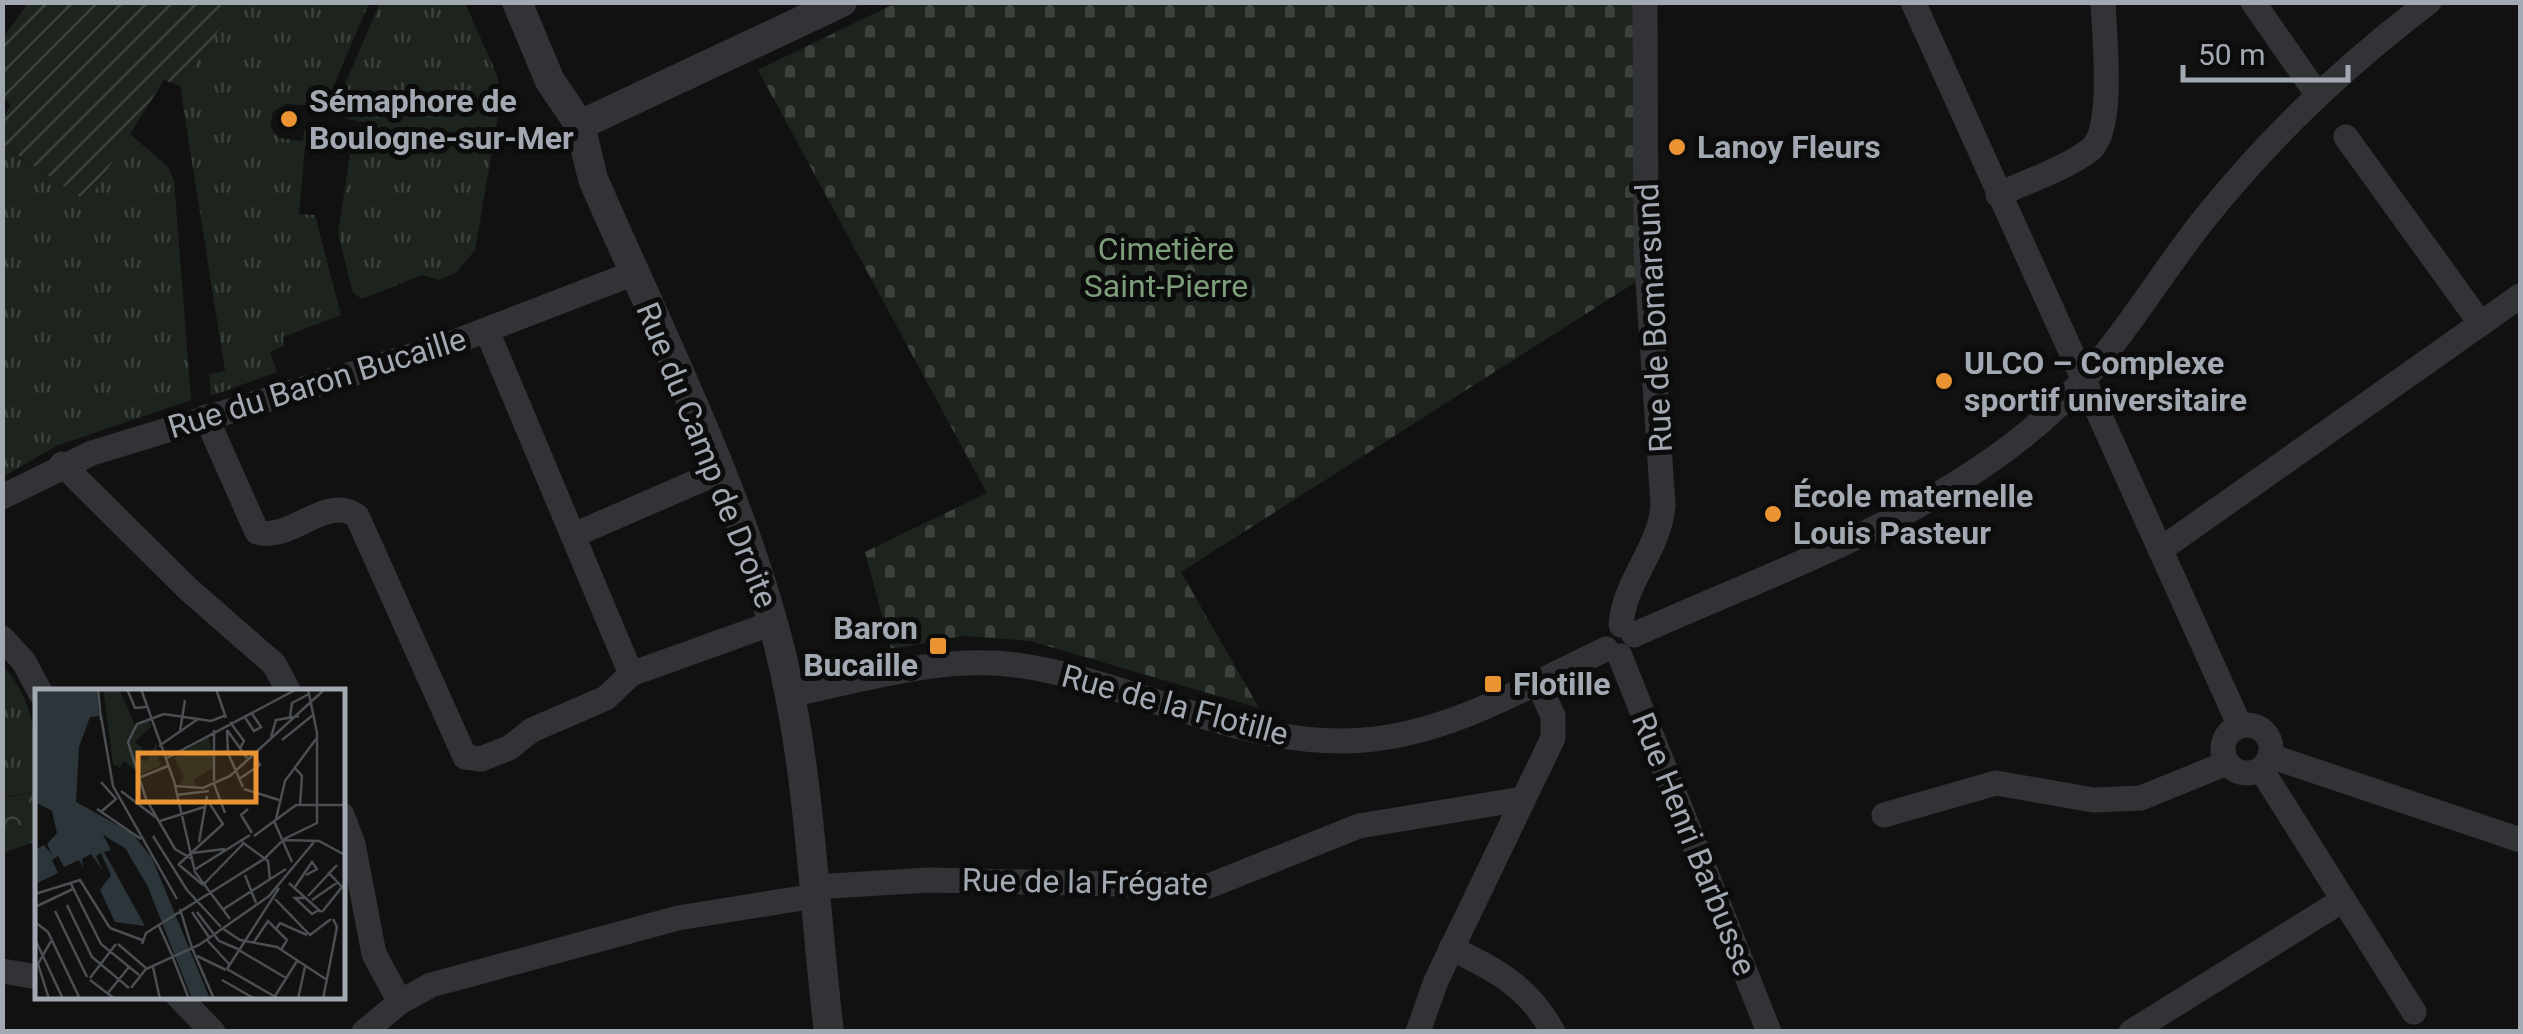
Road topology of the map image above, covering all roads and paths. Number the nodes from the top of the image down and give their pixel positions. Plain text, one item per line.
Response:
1 (517, 2) edge
2 (842, 2) edge
3 (1645, 2) edge
4 (1914, 2) edge
5 (2103, 2) edge
6 (2253, 2) edge
7 (2429, 2) edge
8 (2317, 94) junction
9 (580, 125) junction
10 (2346, 137) dead end
11 (1998, 195) junction
12 (634, 273) junction
13 (2520, 296) edge
14 (2481, 324) junction
15 (487, 330) junction
16 (2082, 382) junction
17 (206, 417) junction
18 (62, 464) junction
19 (718, 472) junction
20 (2, 497) edge
21 (574, 535) junction
22 (2160, 550) junction
23 (773, 623) junction
24 (2, 638) edge
25 (1620, 641) junction
26 (631, 674) junction
27 (1538, 683) junction
28 (38, 689) edge
29 (287, 689) edge
30 (790, 695) junction
31 (2240, 726) junction
32 (2265, 762) junction
33 (2228, 764) junction
34 (1522, 799) junction
35 (1884, 814) dead end
36 (345, 823) edge
37 (2520, 840) edge
38 (815, 891) junction
39 (2343, 900) junction
40 (1451, 948) junction
41 (2, 970) edge
42 (35, 976) edge
43 (181, 999) edge
44 (400, 1002) junction
45 (2414, 1012) dead end
46 (213, 1032) edge
47 (364, 1032) edge
48 (828, 1032) edge
49 (1418, 1032) edge
50 (1553, 1032) edge
51 (1769, 1032) edge
52 (2131, 1032) edge

1 - 9 street
2 - 9 street
3 - 25 street, Rue de Bomarsund
4 - 11 street
5 - 11 street
6 - 8 street
7 - 8 street, Rue de la Flotille
8 - 16 street, Rue de la Flotille
9 - 12 street, Rue du Camp de Droite
10 - 14 street
11 - 16 street
12 - 15 street, Rue du Baron Bucaille
12 - 19 street, Rue du Camp de Droite
13 - 14 street
14 - 22 street
15 - 17 street, Rue du Baron Bucaille
15 - 21 street
16 - 22 street
16 - 25 street, Rue de la Flotille
17 - 18 street, Rue du Baron Bucaille
17 - 26 street
18 - 20 street, Rue du Baron Bucaille
18 - 29 street
19 - 21 street
19 - 23 street, Rue du Camp de Droite
21 - 26 street
22 - 31 street
23 - 26 street
23 - 30 street, Rue du Camp de Droite
24 - 28 street
25 - 27 street, Rue de la Flotille
25 - 51 street, Rue Henri Barbusse
27 - 30 street, Rue de la Flotille
27 - 34 street
30 - 38 street, Rue du Camp de Droite
31 - 32 street
31 - 33 street
32 - 33 street
32 - 37 street
32 - 39 street
33 - 35 street
34 - 38 street, Rue de la Frégate
34 - 40 street
36 - 44 street
38 - 44 street, Rue de la Frégate
38 - 48 street, Rue du Camp de Droite
39 - 45 street
39 - 52 street
40 - 49 street
40 - 50 street
41 - 42 street
43 - 46 street
44 - 47 street, Rue de la Frégate

